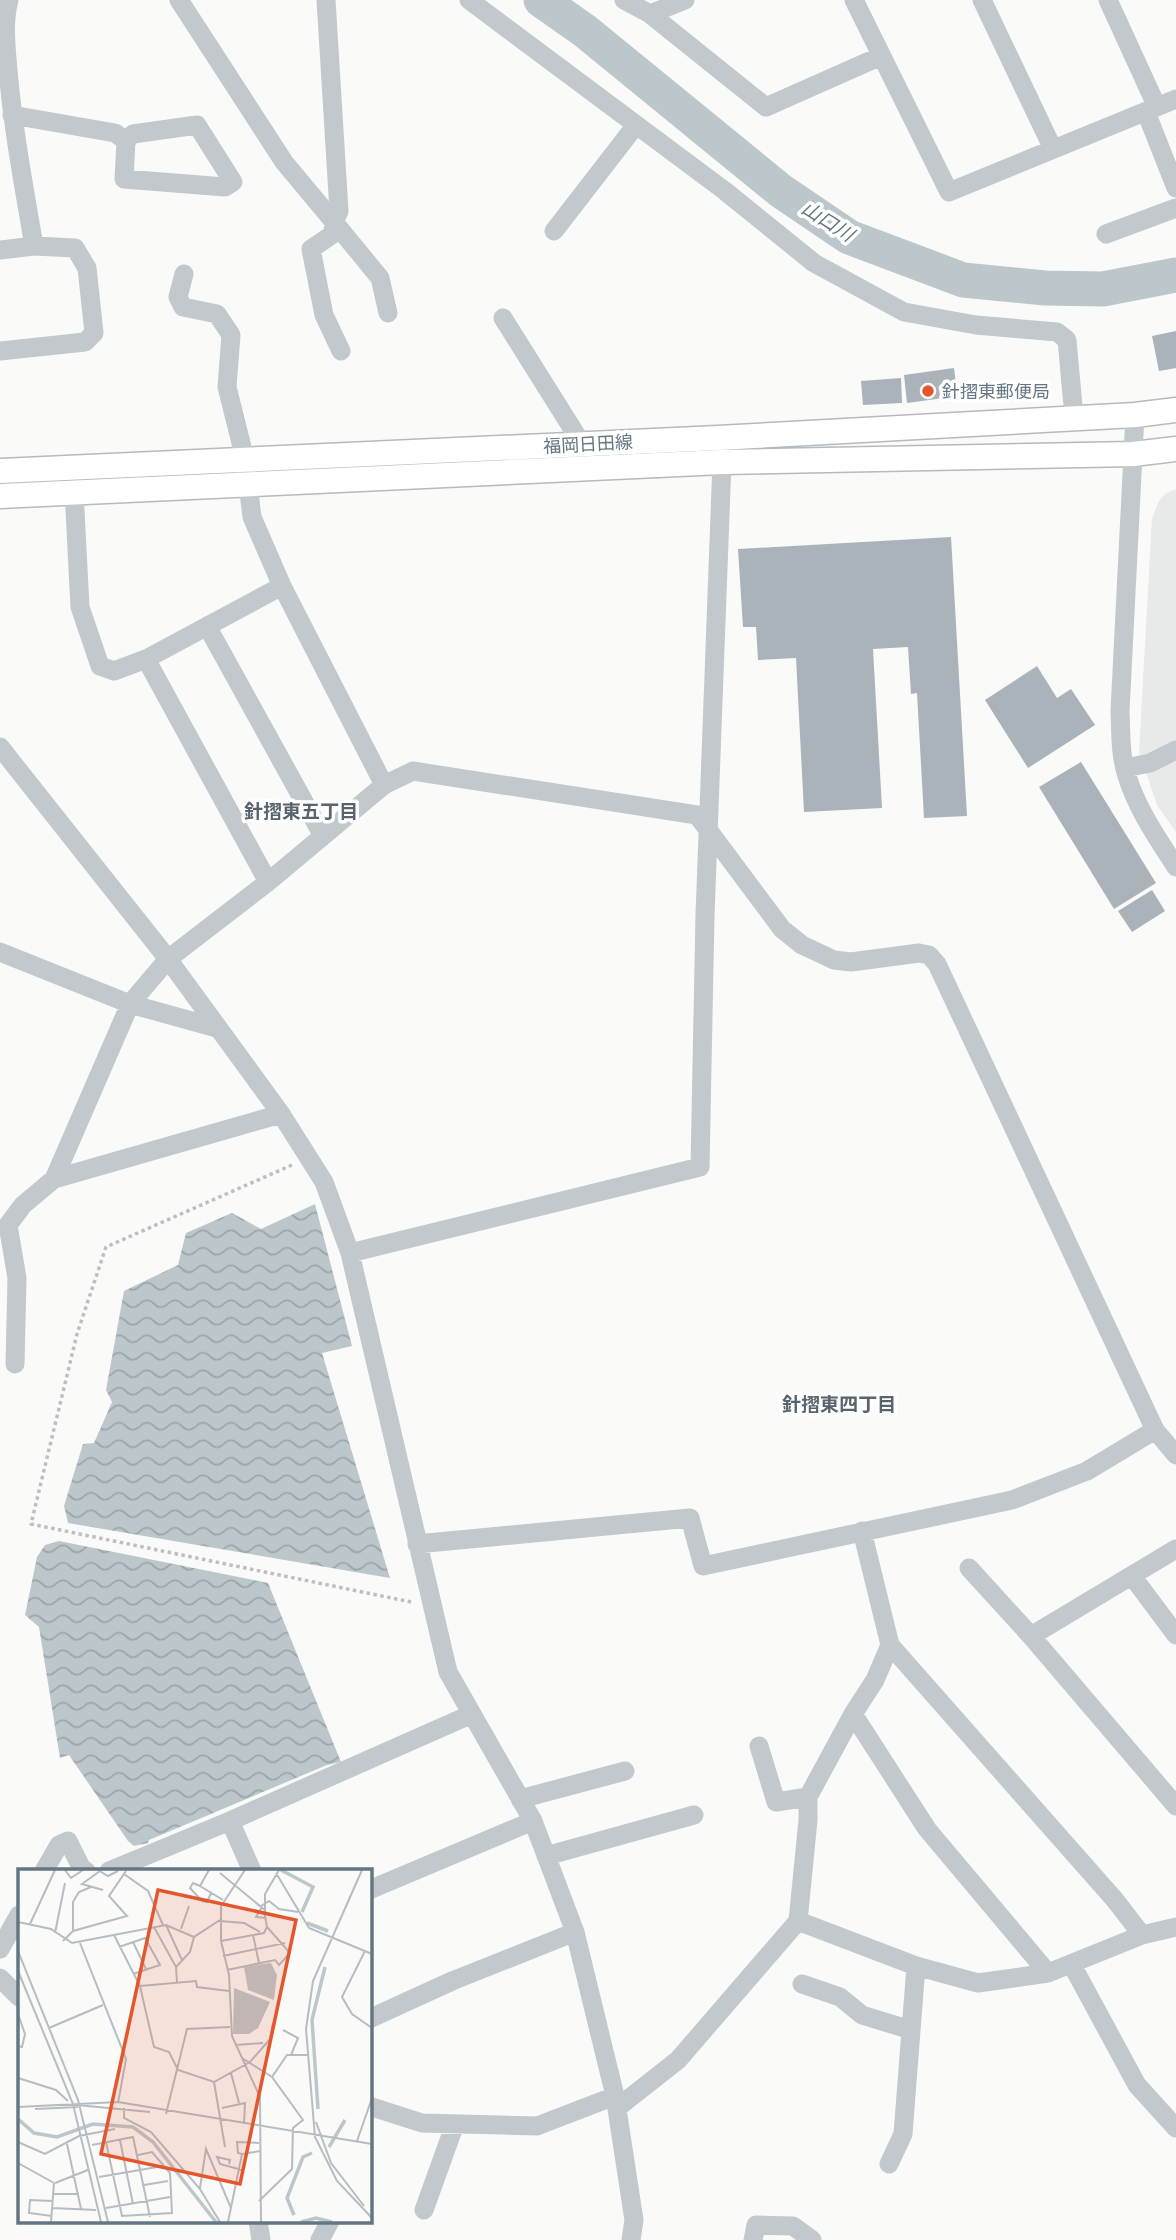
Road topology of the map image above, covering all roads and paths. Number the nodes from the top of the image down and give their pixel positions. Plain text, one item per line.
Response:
1 (9, 0) edge
2 (179, 0) edge
3 (326, 0) edge
4 (470, 0) edge
5 (624, 0) edge
6 (685, 0) edge
7 (854, 0) edge
8 (982, 0) edge
9 (1108, 0) edge
10 (650, 14) junction
11 (881, 56) junction
12 (1176, 99) edge
13 (7, 109) edge
14 (1151, 109) junction
15 (636, 125) junction
16 (126, 141) junction
17 (1053, 149) junction
18 (9, 152) edge
19 (1176, 188) edge
20 (1176, 208) edge
21 (334, 222) junction
22 (554, 231) dead end
23 (1106, 234) dead end
24 (34, 246) junction
25 (0, 250) edge
26 (184, 274) dead end
27 (388, 313) dead end
28 (503, 317) dead end
29 (341, 351) dead end
30 (0, 352) edge
31 (1176, 410) edge
32 (1135, 415) junction
33 (1074, 417) junction
34 (1176, 449) edge
35 (720, 450) junction
36 (1133, 454) junction
37 (583, 457) junction
38 (245, 459) junction
39 (0, 471) edge
40 (248, 485) junction
41 (74, 491) junction
42 (0, 496) edge
43 (282, 586) junction
44 (207, 626) junction
45 (146, 659) junction
46 (0, 747) edge
47 (1176, 750) edge
48 (1125, 768) junction
49 (384, 785) junction
50 (708, 829) junction
51 (323, 836) junction
52 (1176, 867) edge
53 (268, 882) junction
54 (0, 952) edge
55 (168, 959) junction
56 (130, 1004) junction
57 (217, 1028) junction
58 (281, 1114) junction
59 (309, 1157) junction
60 (54, 1179) junction
61 (351, 1253) junction
62 (15, 1364) dead end
63 (1155, 1430) junction
64 (1176, 1455) edge
65 (862, 1531) junction
66 (417, 1544) junction
67 (1176, 1549) edge
68 (969, 1568) dead end
69 (1132, 1576) junction
70 (430, 1606) junction
71 (1176, 1635) edge
72 (1031, 1636) junction
73 (890, 1645) junction
74 (472, 1714) junction
75 (853, 1714) junction
76 (759, 1746) dead end
77 (625, 1771) dead end
78 (808, 1797) junction
79 (520, 1799) junction
80 (1176, 1806) edge
81 (694, 1815) dead end
82 (230, 1821) junction
83 (533, 1821) junction
84 (546, 1856) junction
85 (45, 1869) edge
86 (83, 1869) edge
87 (114, 1869) edge
88 (251, 1869) edge
89 (371, 1889) edge
90 (18, 1917) edge
91 (798, 1921) junction
92 (1176, 1927) edge
93 (575, 1932) junction
94 (1142, 1935) junction
95 (0, 1949) edge
96 (1072, 1965) junction
97 (916, 1966) junction
98 (1048, 1973) junction
99 (0, 1978) edge
100 (802, 1983) dead end
101 (18, 1996) edge
102 (371, 2018) edge
103 (911, 2030) junction
104 (616, 2102) junction
105 (371, 2107) edge
106 (455, 2124) junction
107 (1176, 2128) edge
108 (889, 2164) dead end
109 (424, 2210) dead end
110 (258, 2222) edge
111 (329, 2222) edge
112 (261, 2240) edge
113 (320, 2240) edge
114 (631, 2240) edge
115 (754, 2240) edge
116 (812, 2240) edge

1 - 13 street
2 - 21 street
3 - 21 street
4 - 15 street
5 - 10 street
6 - 10 street
7 - 11 street
8 - 17 street
9 - 14 street
10 - 11 street
11 - 17 street
12 - 14 street
13 - 16 street
13 - 18 street
14 - 17 street
14 - 19 street
15 - 22 street
15 - 33 street
16 - 16 street
18 - 24 street
20 - 23 street
21 - 27 street
21 - 29 street
24 - 25 street
24 - 30 street
26 - 38 street
28 - 37 street
31 - 32 main road, 福岡日田線
32 - 33 main road, 福岡日田線
32 - 36 street
33 - 35 main road, 福岡日田線
34 - 36 main road, 福岡日田線
35 - 36 main road, 福岡日田線
35 - 37 main road, 福岡日田線
35 - 50 street
36 - 48 street
37 - 38 main road, 福岡日田線
37 - 40 main road, 福岡日田線
38 - 39 main road, 福岡日田線
38 - 40 street
40 - 41 main road, 福岡日田線
40 - 43 street
41 - 42 main road, 福岡日田線
41 - 45 street
43 - 44 street
43 - 49 street
44 - 45 street
44 - 51 street
45 - 53 street
46 - 55 street
47 - 48 street
48 - 52 street
49 - 50 street
49 - 51 street
50 - 61 street
50 - 63 street
51 - 53 street
53 - 55 street
54 - 56 street
55 - 56 street
55 - 57 street
56 - 57 street
56 - 60 street
57 - 58 street
58 - 59 street
58 - 60 street
59 - 61 street
59 - 70 path
60 - 62 street
61 - 66 street
63 - 64 street
63 - 65 street
65 - 66 street
65 - 73 street
66 - 70 street
67 - 69 street
68 - 72 street
69 - 71 street
69 - 72 street
70 - 74 street
72 - 80 street
73 - 75 street
73 - 94 street
74 - 79 street
74 - 82 street
75 - 78 street
75 - 98 street
76 - 78 street
77 - 79 street
78 - 91 street
79 - 83 street
81 - 84 street
82 - 87 street
82 - 88 street
83 - 84 street
83 - 89 street
84 - 93 street
85 - 86 street
90 - 95 street
91 - 97 street
91 - 104 street
92 - 94 street
93 - 102 street
93 - 104 street
94 - 96 street
96 - 98 street
96 - 107 street
97 - 98 street
97 - 103 street
99 - 101 street
100 - 103 street
103 - 108 street
104 - 106 street
104 - 114 street
105 - 106 street
106 - 109 street
110 - 112 street
111 - 113 street
115 - 116 street

